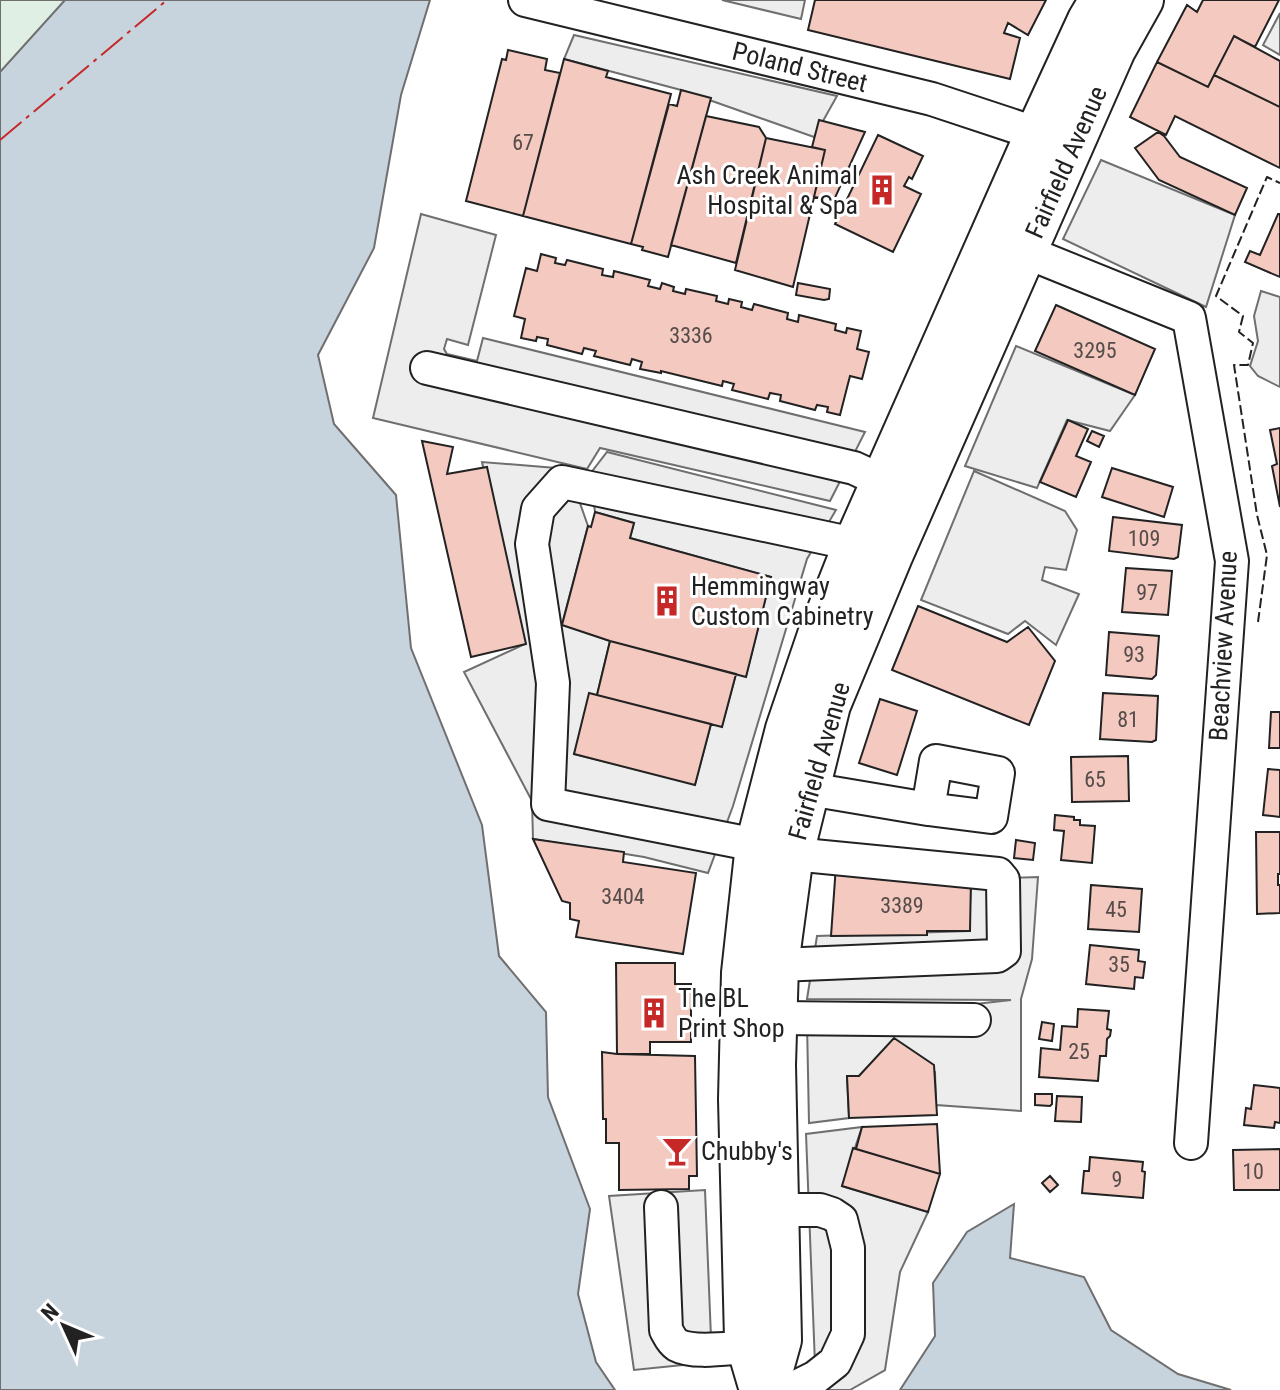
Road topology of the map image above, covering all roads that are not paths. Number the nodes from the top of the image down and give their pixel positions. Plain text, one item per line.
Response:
1 (525, 0) edge
2 (1100, 0) edge
3 (1143, 0) edge
4 (1036, 133) junction
5 (1073, 147) junction
6 (989, 240) junction
7 (1026, 252) junction
8 (427, 368) dead end
9 (882, 481) junction
10 (918, 496) junction
11 (854, 544) junction
12 (892, 556) junction
13 (809, 789) junction
14 (928, 809) dead end
15 (775, 850) junction
16 (778, 965) junction
17 (777, 1018) junction
18 (974, 1020) dead end
19 (1191, 1143) dead end
20 (661, 1207) dead end
21 (778, 1210) junction
22 (748, 1347) junction
23 (760, 1390) edge
24 (767, 1390) edge
25 (790, 1390) edge

1 - 4 street, Poland Street
2 - 4 main road, Fairfield Avenue
3 - 5 main road, Fairfield Avenue
4 - 5 street, Poland Street
4 - 6 main road, Fairfield Avenue
5 - 7 main road, Fairfield Avenue
6 - 7 street, Beachview Avenue
6 - 9 main road, Fairfield Avenue
7 - 10 main road, Fairfield Avenue
7 - 19 street, Beachview Avenue
8 - 9 street
9 - 10 main road
9 - 11 main road, Fairfield Avenue
10 - 12 main road, Fairfield Avenue
11 - 12 main road
11 - 15 main road, Fairfield Avenue
11 - 15 street
12 - 13 main road, Fairfield Avenue
13 - 14 street
13 - 15 main road, Fairfield Avenue
15 - 16 main road, Fairfield Avenue
15 - 16 street
15 - 22 main road, Fairfield Avenue
16 - 17 main road, Fairfield Avenue
17 - 18 street
17 - 21 main road, Fairfield Avenue
20 - 22 street
21 - 24 main road, Fairfield Avenue
21 - 25 street
22 - 23 main road, Fairfield Avenue

